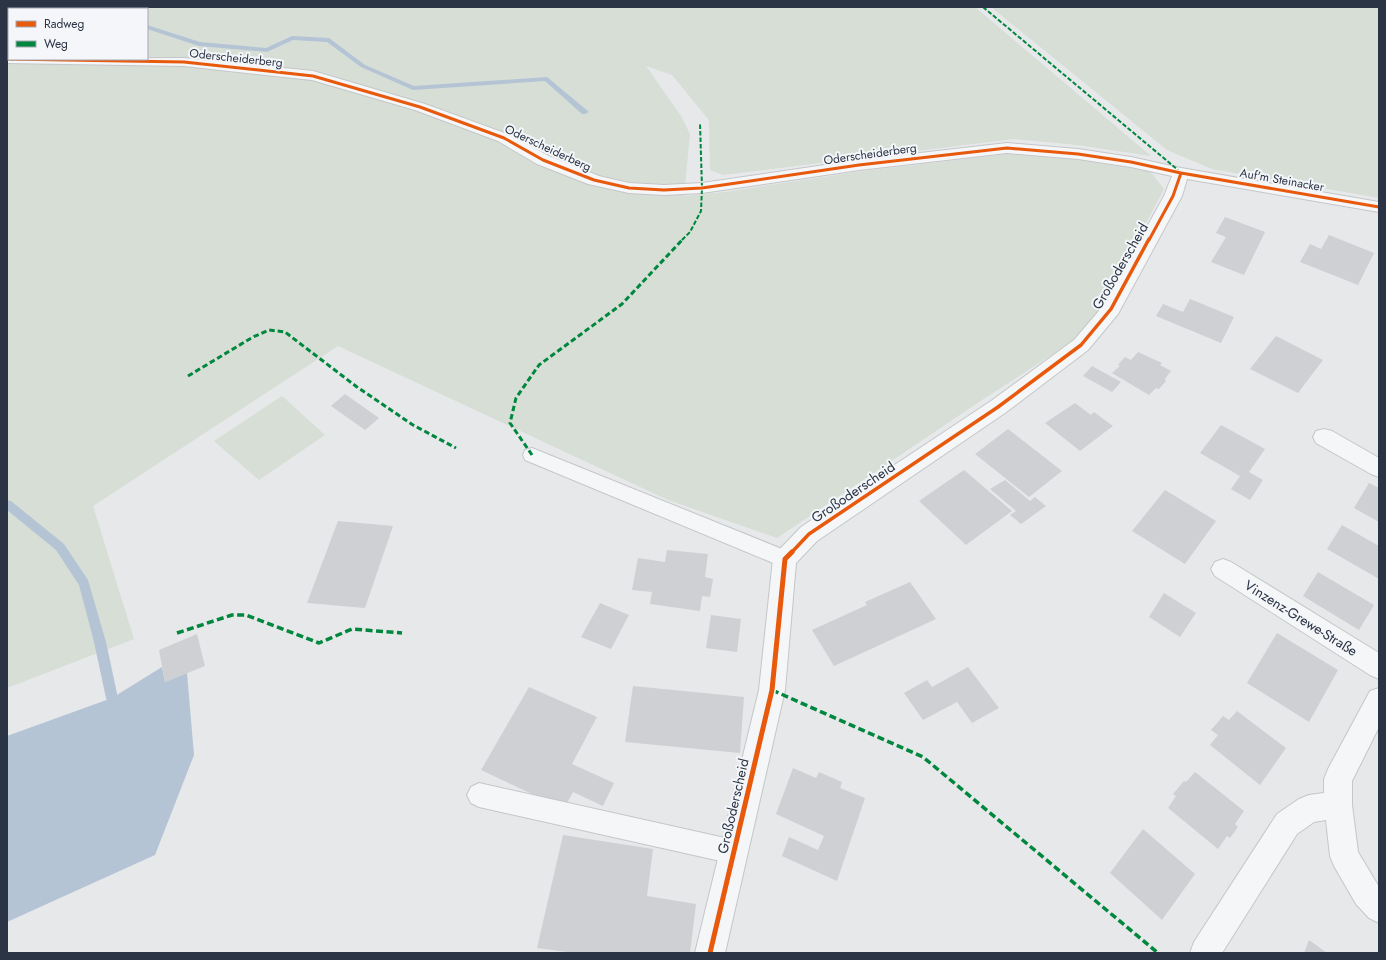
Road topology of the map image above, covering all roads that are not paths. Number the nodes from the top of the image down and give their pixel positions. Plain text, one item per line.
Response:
1 (66, 60) edge
2 (1181, 173) junction
3 (1379, 207) edge
4 (1324, 436) dead end
5 (532, 455) dead end
6 (1379, 468) edge
7 (786, 559) junction
8 (1223, 569) dead end
9 (1379, 667) edge
10 (1379, 700) edge
11 (479, 795) dead end
12 (1338, 805) junction
13 (734, 852) junction
14 (1379, 908) edge
15 (710, 953) edge
16 (1205, 953) edge

1 - 2 street, Oderscheiderberg
2 - 3 street, Auf'm Steinacker
2 - 7 street, Großoderscheid
4 - 6 street
5 - 7 lane
7 - 13 street, Großoderscheid
8 - 9 street, Vinzenz-Grewe-Straße
10 - 12 street
11 - 13 lane
12 - 14 street
12 - 16 street
13 - 15 street, Großoderscheid

